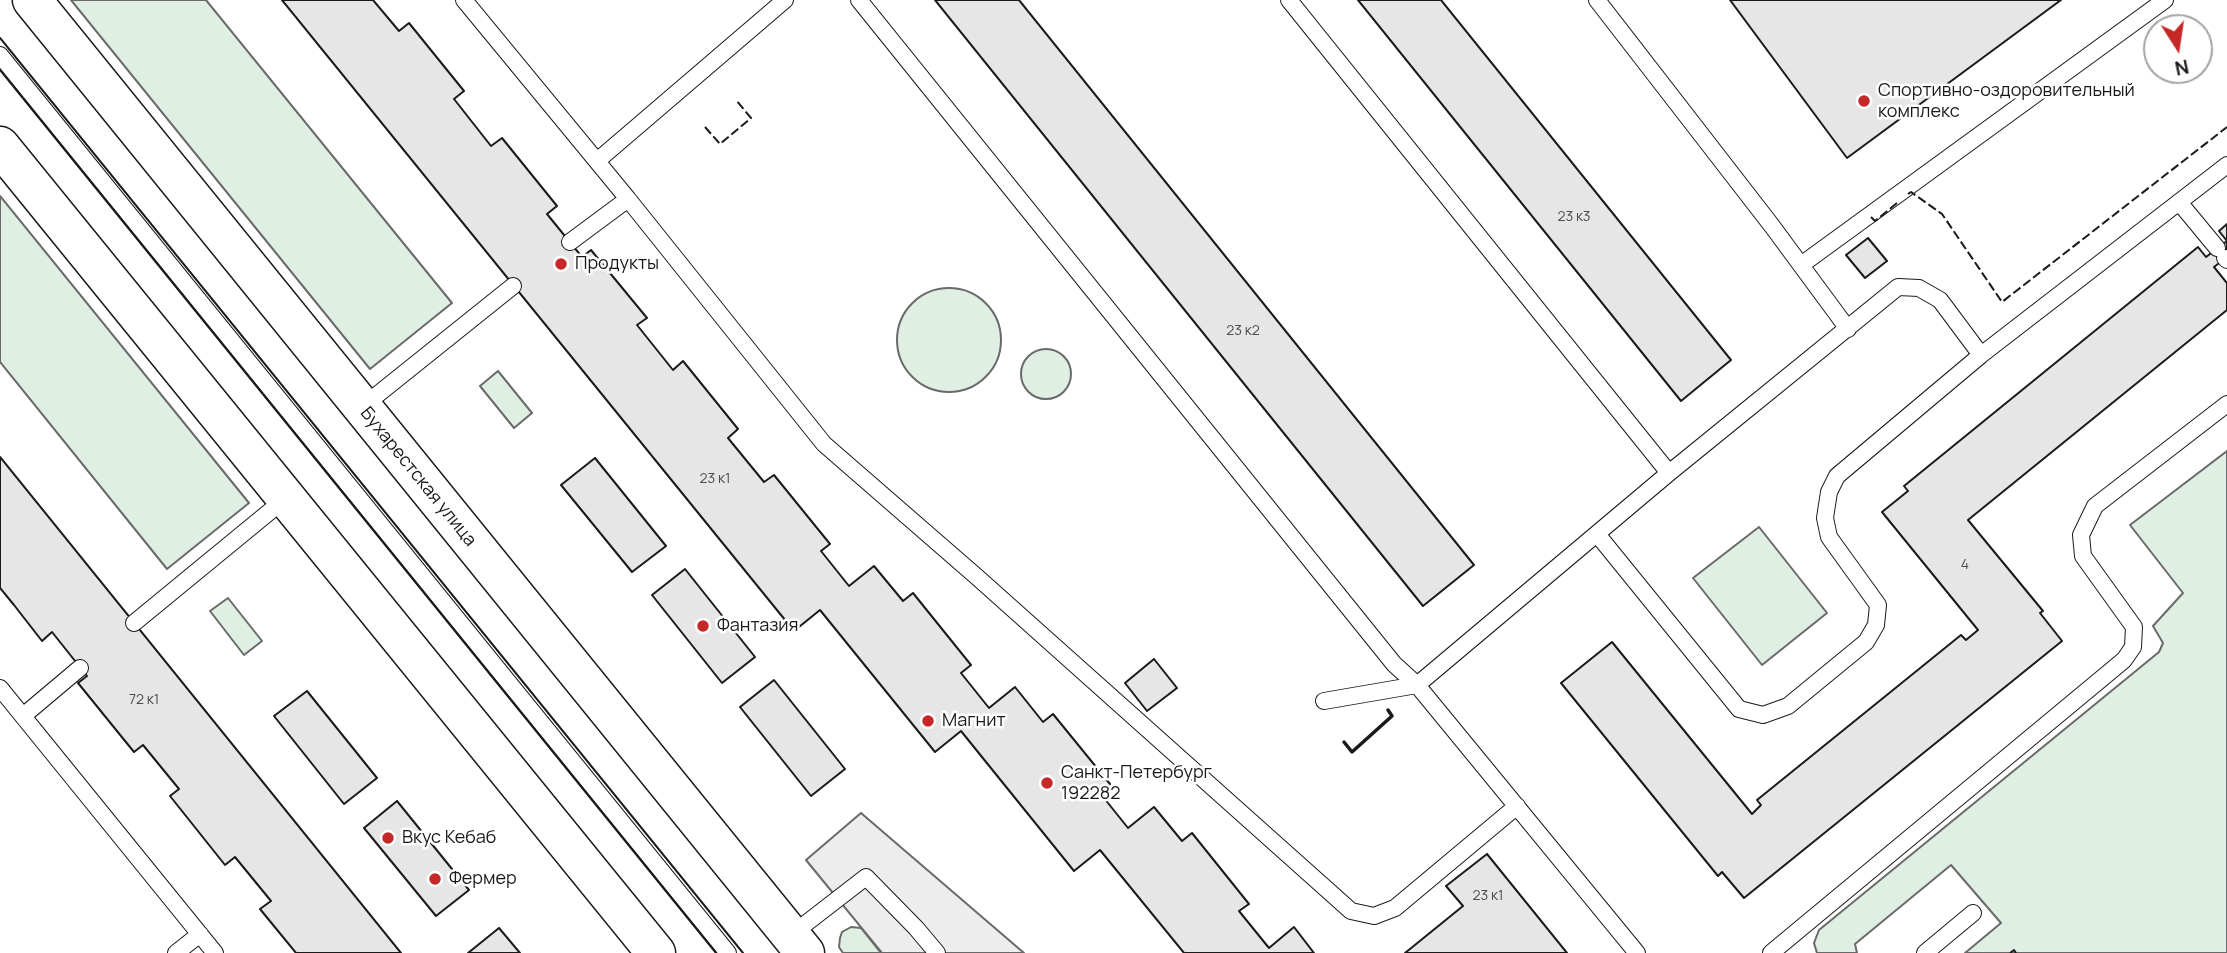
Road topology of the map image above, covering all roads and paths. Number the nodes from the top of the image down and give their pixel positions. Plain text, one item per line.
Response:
1 (32, 0) edge
2 (464, 0) edge
3 (785, 0) edge
4 (859, 0) edge
5 (1289, 0) edge
6 (1597, 0) edge
7 (2165, 0) edge
8 (0, 55) edge
9 (0, 146) edge
10 (597, 161) junction
11 (2227, 165) edge
12 (628, 199) junction
13 (2179, 202) junction
14 (570, 242) dead end
15 (2223, 256) edge
16 (1801, 265) junction
17 (513, 286) dead end
18 (1848, 329) junction
19 (1981, 355) junction
20 (2227, 404) edge
21 (362, 407) junction
22 (1669, 474) junction
23 (285, 499) junction
24 (1597, 534) junction
25 (134, 623) dead end
26 (80, 668) dead end
27 (1417, 685) junction
28 (0, 688) edge
29 (1324, 701) dead end
30 (23, 716) junction
31 (1517, 806) junction
32 (1973, 913) dead end
33 (916, 928) junction
34 (200, 934) junction
35 (1787, 940) junction
36 (798, 944) edge
37 (176, 953) edge
38 (215, 953) edge
39 (656, 953) edge
40 (729, 953) edge
41 (937, 953) edge
42 (948, 953) edge
43 (1637, 953) edge
44 (1771, 953) edge
45 (1798, 953) edge
46 (1925, 953) edge

1 - 21 main road, Бухарестская улица
2 - 10 lane
3 - 10 lane
4 - 27 lane
5 - 22 lane
6 - 16 lane
7 - 16 lane
8 - 40 lane
9 - 23 main road
10 - 12 lane
11 - 13 lane
12 - 14 lane
12 - 31 lane
13 - 15 lane
13 - 19 lane
16 - 18 lane
17 - 21 lane
18 - 19 lane
18 - 22 lane
19 - 24 lane
20 - 35 lane
21 - 36 main road, Бухарестская улица
22 - 24 lane
23 - 25 lane
23 - 39 main road
24 - 27 lane
26 - 30 lane
27 - 29 lane
27 - 31 lane
28 - 30 lane
30 - 34 lane
31 - 43 lane
32 - 46 lane
33 - 36 lane
33 - 41 lane
33 - 42 lane
34 - 37 lane
34 - 38 lane
35 - 44 lane
35 - 45 lane

